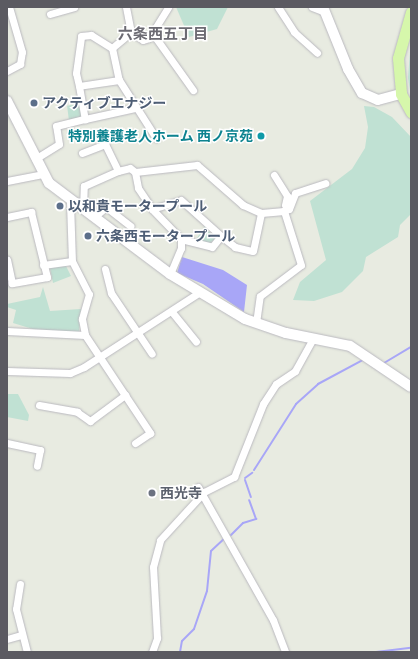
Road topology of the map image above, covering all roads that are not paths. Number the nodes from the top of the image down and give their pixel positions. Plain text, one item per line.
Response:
1 (9, 7) edge
2 (74, 7) edge
3 (126, 7) edge
4 (168, 7) edge
5 (278, 7) edge
6 (312, 7) edge
7 (324, 10) edge
8 (411, 12) edge
9 (50, 14) dead end
10 (131, 32) junction
11 (153, 34) junction
12 (112, 48) junction
13 (318, 53) dead end
14 (7, 71) edge
15 (119, 80) junction
16 (79, 86) junction
17 (193, 90) dead end
18 (401, 94) junction
19 (7, 101) edge
20 (135, 108) junction
21 (411, 112) edge
22 (85, 119) junction
23 (156, 138) dead end
24 (82, 154) dead end
25 (35, 159) junction
26 (118, 171) junction
27 (135, 172) junction
28 (42, 174) junction
29 (274, 175) dead end
30 (7, 181) edge
31 (325, 183) dead end
32 (70, 202) junction
33 (83, 209) junction
34 (152, 209) junction
35 (284, 211) junction
36 (261, 213) junction
37 (7, 217) edge
38 (94, 217) junction
39 (130, 226) dead end
40 (221, 236) junction
41 (180, 239) junction
42 (7, 260) edge
43 (72, 261) junction
44 (44, 265) junction
45 (105, 269) dead end
46 (170, 274) junction
47 (200, 292) junction
48 (172, 312) junction
49 (256, 323) junction
50 (7, 331) edge
51 (136, 333) junction
52 (85, 335) junction
53 (312, 340) junction
54 (196, 342) dead end
55 (152, 354) dead end
56 (100, 358) junction
57 (7, 372) edge
58 (411, 387) edge
59 (125, 395) junction
60 (39, 405) dead end
61 (7, 443) edge
62 (135, 443) dead end
63 (37, 466) dead end
64 (198, 487) dead end
65 (204, 492) junction
66 (20, 584) dead end
67 (21, 635) junction
68 (7, 639) edge
69 (27, 652) edge
70 (152, 652) edge
71 (285, 652) edge

1 - 14 street
2 - 9 street
3 - 10 street
4 - 11 street
5 - 13 street
6 - 7 street
7 - 18 street
8 - 18 main road
10 - 11 street
10 - 12 street
11 - 17 street
12 - 15 street
12 - 16 street
15 - 16 street
15 - 20 street
16 - 22 street
18 - 21 main road
19 - 25 street
20 - 22 street
20 - 23 street
22 - 25 street
24 - 26 street
25 - 28 street
26 - 27 street
26 - 33 street
27 - 34 street
27 - 36 street
28 - 30 street
28 - 32 street
29 - 35 street
31 - 35 street
32 - 33 street
32 - 43 street
33 - 38 street
34 - 40 street
34 - 41 street
35 - 36 street
35 - 49 street
36 - 40 street
37 - 44 street
38 - 39 street
38 - 46 street
40 - 41 street
41 - 46 street
42 - 44 street
43 - 44 street
43 - 52 street
45 - 51 street
46 - 47 street
47 - 48 street
47 - 49 street
48 - 51 street
48 - 54 street
49 - 53 street
50 - 52 street
51 - 55 street
51 - 56 street
52 - 56 street
53 - 58 street
53 - 65 street
56 - 57 street
56 - 59 street
59 - 60 street
59 - 62 street
61 - 63 street
64 - 65 street
65 - 70 street
65 - 71 street
66 - 67 street
67 - 68 street
67 - 69 street

